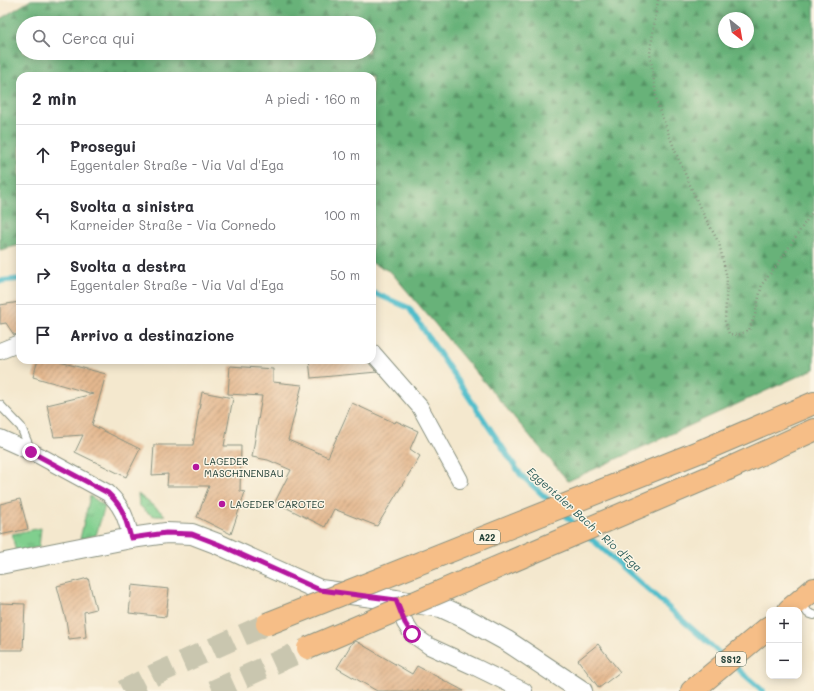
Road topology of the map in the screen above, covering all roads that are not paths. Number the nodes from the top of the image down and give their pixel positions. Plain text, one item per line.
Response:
1 (16, 345) edge
2 (0, 351) edge
3 (376, 357) edge
4 (814, 403) edge
5 (0, 405) edge
6 (814, 430) edge
7 (0, 438) edge
8 (31, 452) junction
9 (460, 480) dead end
10 (131, 538) junction
11 (0, 564) edge
12 (396, 600) junction
13 (267, 624) tunnel mouth
14 (766, 629) edge
15 (308, 648) tunnel mouth
16 (581, 690) edge
17 (524, 691) edge
18 (692, 691) edge

1 - 2 street
3 - 9 street
4 - 13 main road, A22, bridge
5 - 8 lane
6 - 15 main road, bridge
7 - 8 street
8 - 10 street
10 - 11 street
10 - 12 street
12 - 16 street
12 - 17 street
14 - 18 main road, SS12

